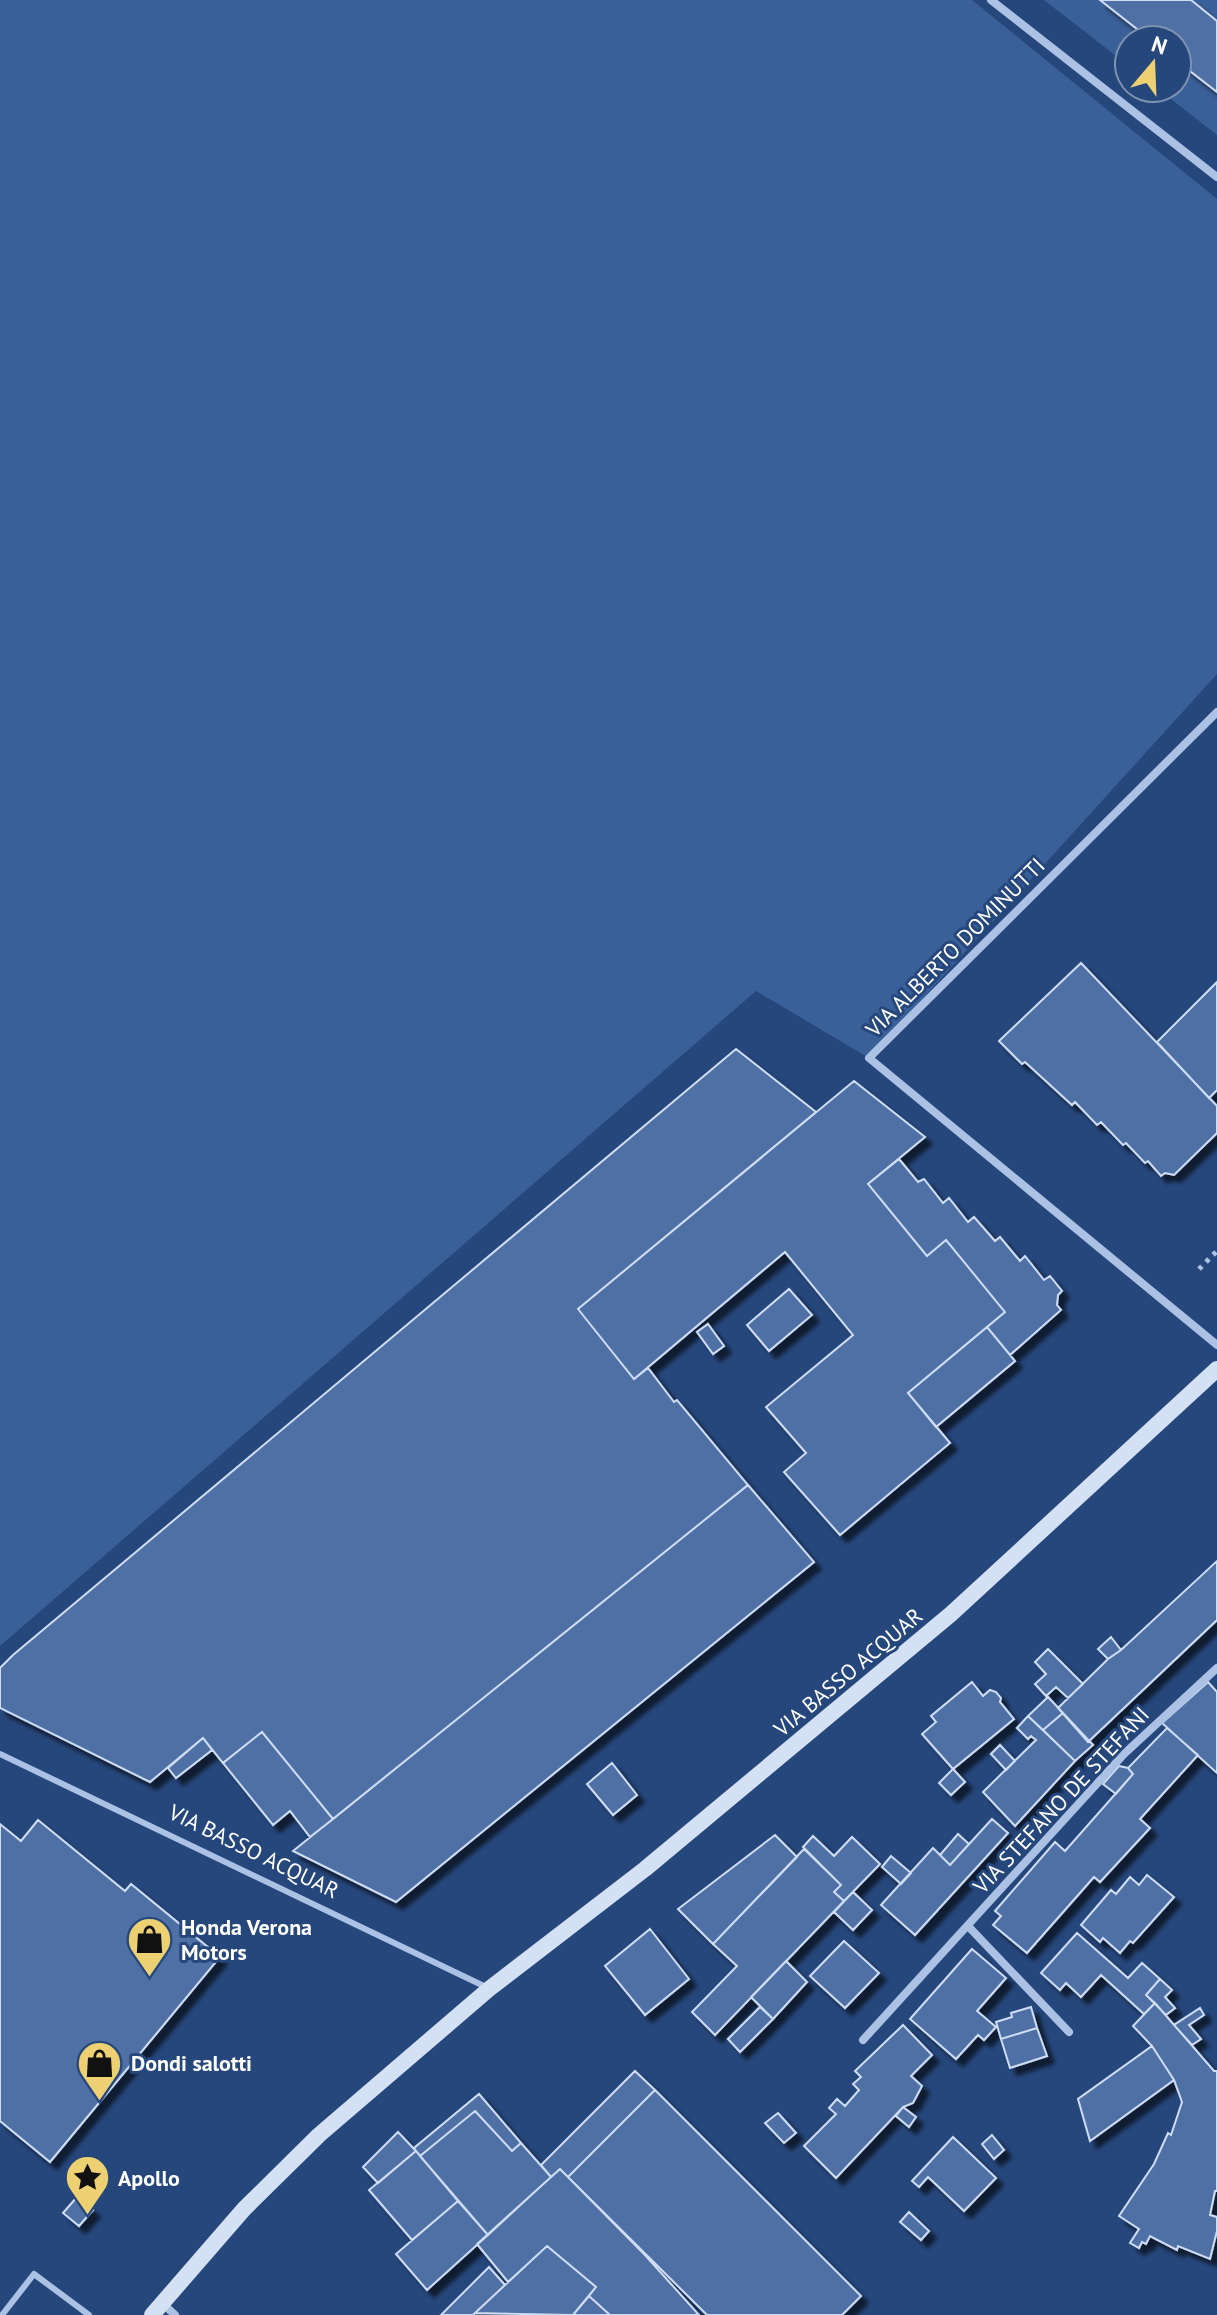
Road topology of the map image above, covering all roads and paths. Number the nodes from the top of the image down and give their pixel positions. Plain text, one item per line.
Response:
1 (991, 0) edge
2 (1217, 177) edge
3 (1217, 712) edge
4 (1217, 1251) edge
5 (1199, 1269) dead end
6 (1217, 1345) edge
7 (1217, 1369) edge
8 (1217, 1668) edge
9 (0, 1754) edge
10 (968, 1926) junction
11 (489, 1989) junction
12 (1069, 2032) dead end
13 (863, 2040) dead end
14 (156, 2309) edge
15 (2, 2315) edge
16 (89, 2315) edge
17 (175, 2315) edge

1 - 2 street
3 - 6 street, VIA ALBERTO DOMINUTTI
4 - 5 path
7 - 11 main road, VIA BASSO ACQUAR
8 - 10 street, VIA STEFANO DE STEFANI
9 - 11 lane, VIA BASSO ACQUAR
10 - 12 street, VIA STEFANO DE STEFANI
10 - 13 street, VIA STEFANO DE STEFANI
11 - 14 main road, VIA BASSO ACQUAR
14 - 17 street
15 - 16 lane

